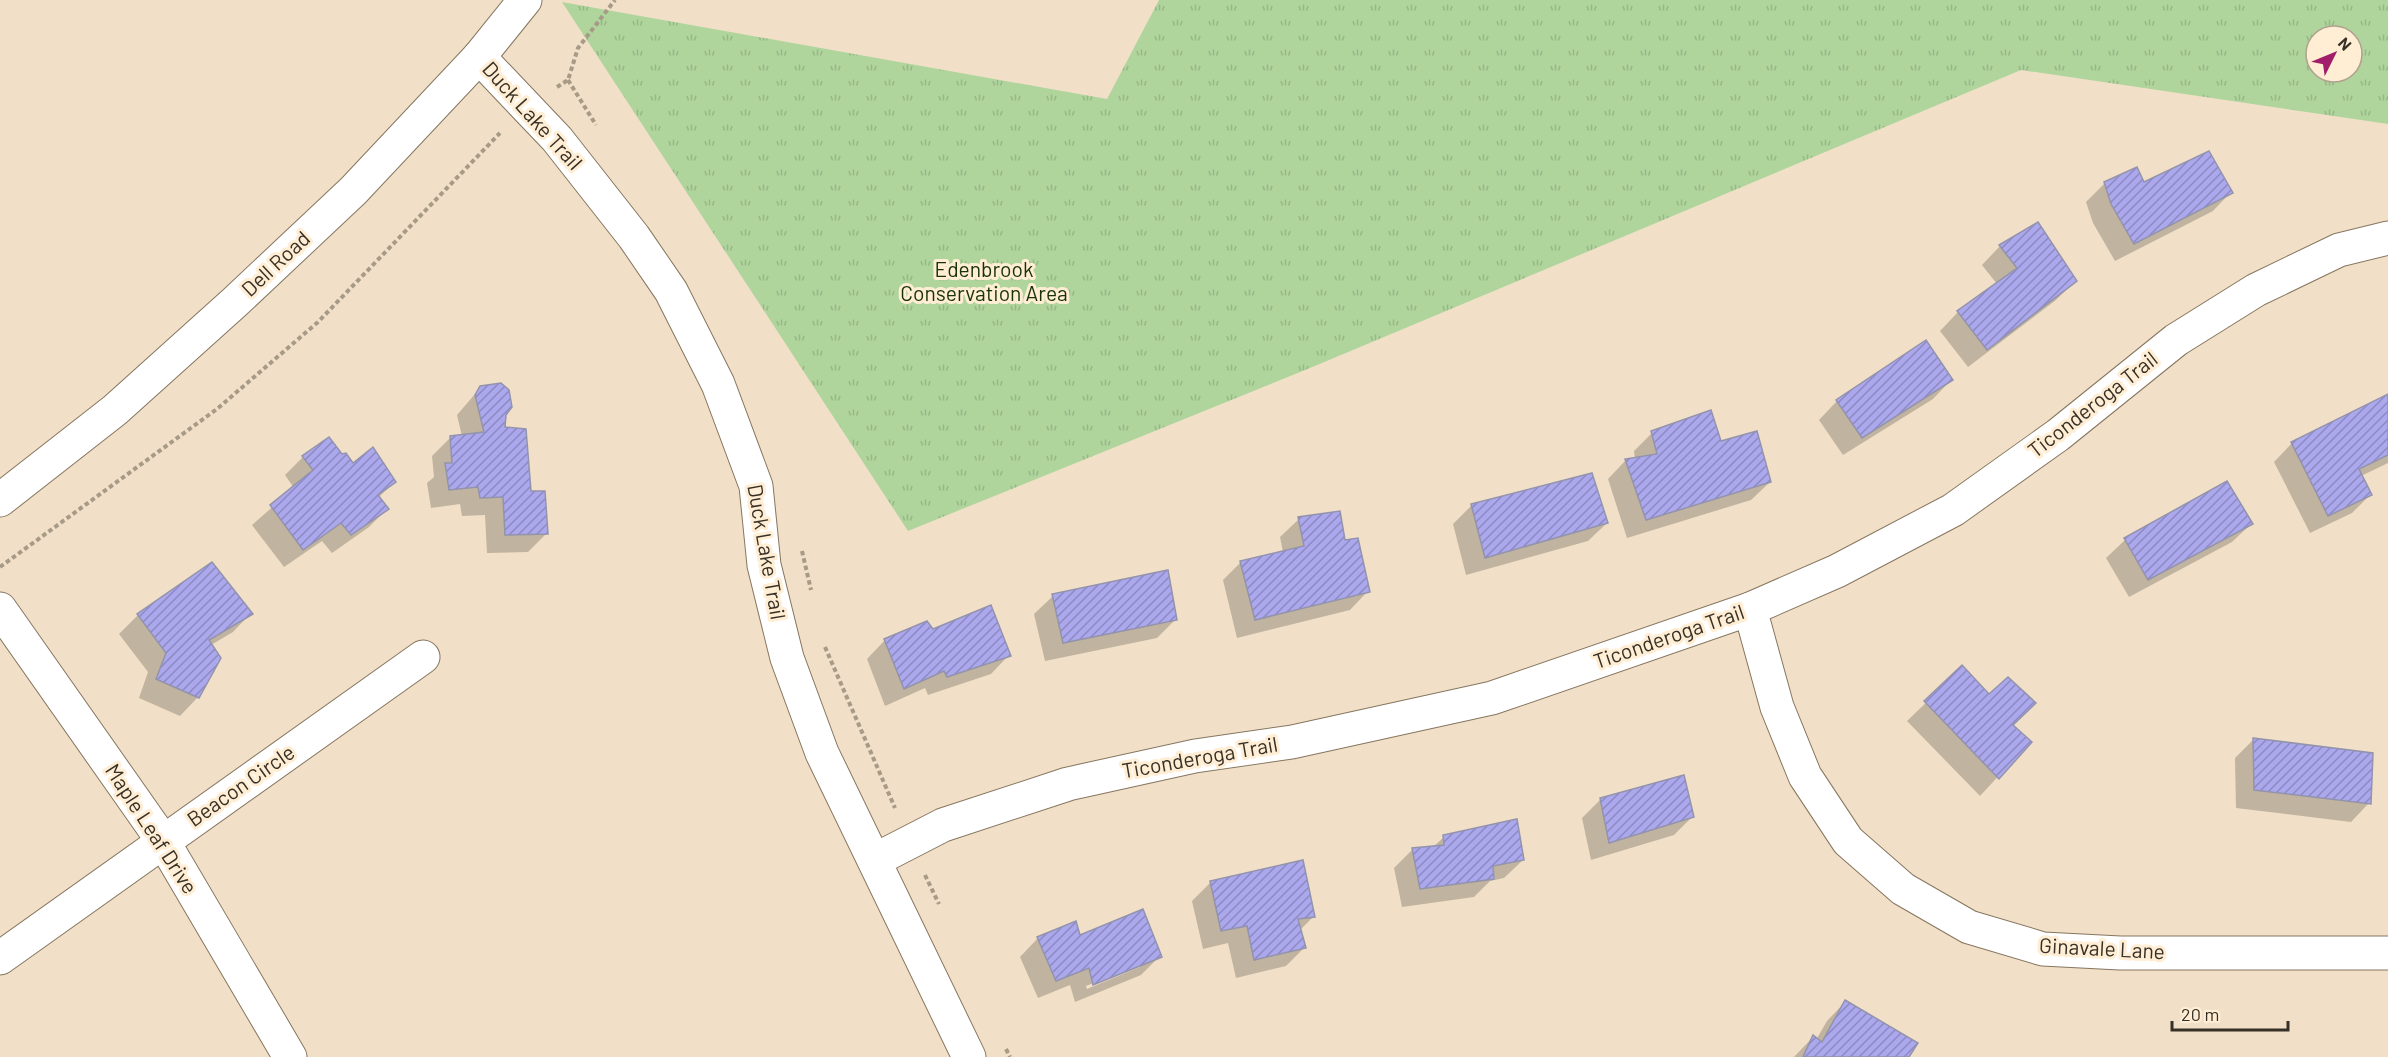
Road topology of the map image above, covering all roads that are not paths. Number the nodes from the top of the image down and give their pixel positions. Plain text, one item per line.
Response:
1 (525, 0) edge
2 (479, 57) junction
3 (2388, 238) edge
4 (0, 500) edge
5 (0, 609) edge
6 (1750, 609) junction
7 (423, 657) dead end
8 (163, 842) junction
9 (875, 860) junction
10 (2388, 953) edge
11 (0, 958) edge
12 (290, 1057) edge
13 (969, 1057) edge

1 - 2 street, Dell Road
2 - 4 street, Dell Road
2 - 9 street, Duck Lake Trail
3 - 6 street, Ticonderoga Trail
5 - 8 street, Maple Leaf Drive
6 - 9 street, Ticonderoga Trail
6 - 10 street, Ginavale Lane
7 - 8 street, Beacon Circle
8 - 11 street, Beacon Circle
8 - 12 street, Maple Leaf Drive
9 - 13 street, Duck Lake Trail

